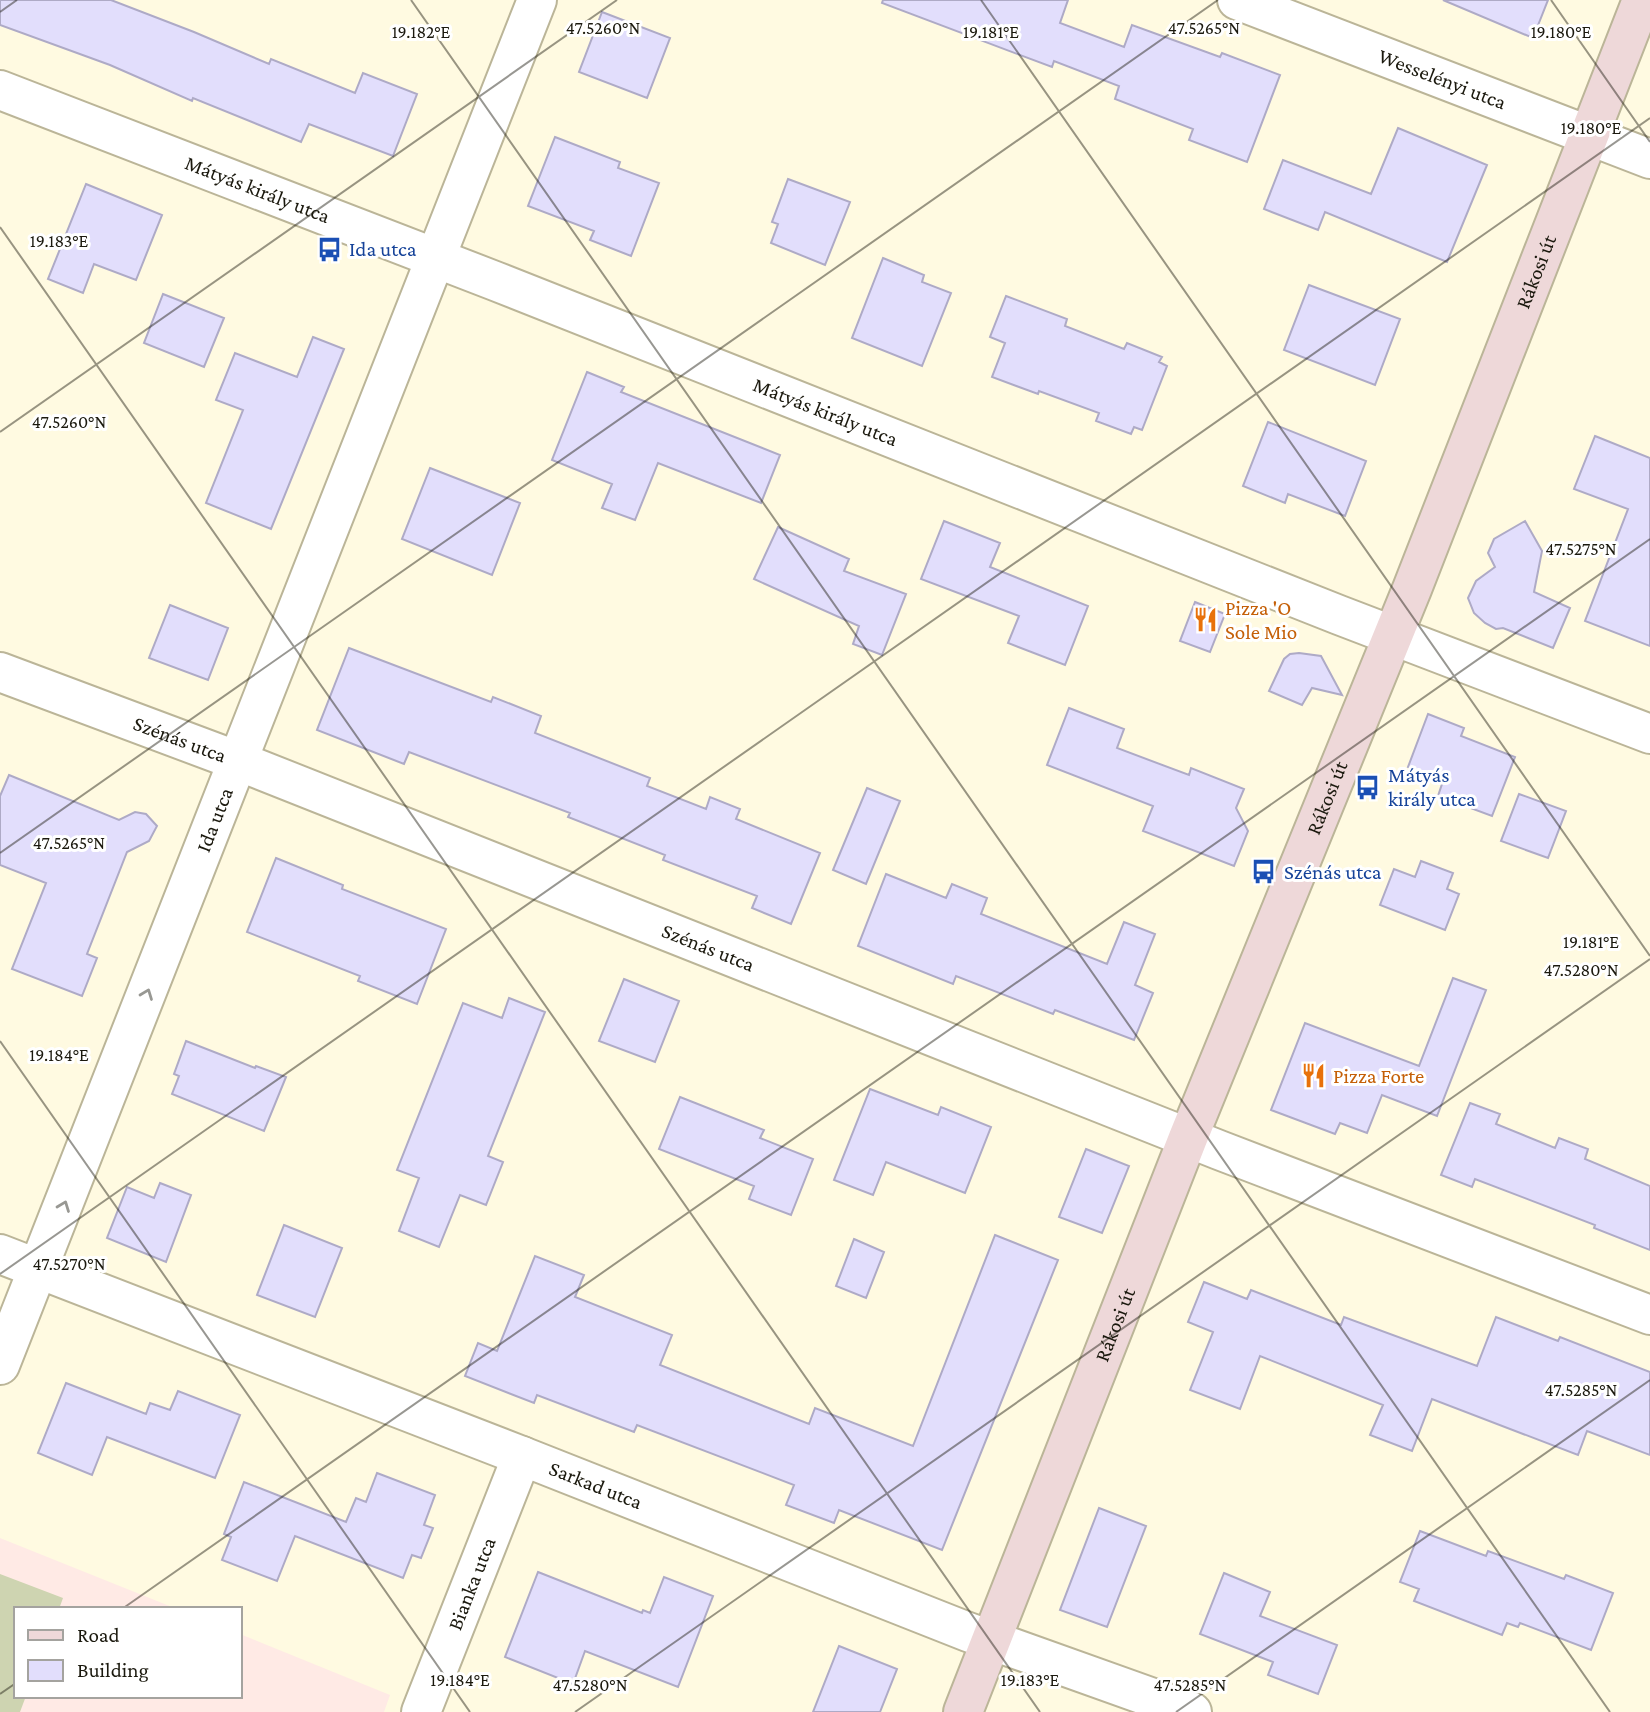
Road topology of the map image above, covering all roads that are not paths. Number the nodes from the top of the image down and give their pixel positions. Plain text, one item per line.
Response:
1 (537, 0) edge
2 (1237, 0) edge
3 (1642, 0) edge
4 (0, 90) edge
5 (1590, 135) junction
6 (1650, 159) edge
7 (436, 258) junction
8 (1393, 635) junction
9 (0, 672) edge
10 (1650, 734) edge
11 (238, 761) junction
12 (1188, 1138) junction
13 (0, 1254) edge
14 (39, 1270) junction
15 (1650, 1315) edge
16 (0, 1365) edge
17 (522, 1456) junction
18 (990, 1641) junction
19 (421, 1712) edge
20 (962, 1712) edge
21 (1192, 1712) edge

1 - 7 street, Ida utca
2 - 5 street, Wesselényi utca
3 - 5 main road, Rákosi út
4 - 7 street, Mátyás király utca
5 - 6 street, Wesselényi utca
5 - 8 main road, Rákosi út
7 - 8 street, Mátyás király utca
7 - 11 street, Ida utca
8 - 10 street, Mátyás király utca
8 - 12 main road, Rákosi út
9 - 11 street, Szénás utca
11 - 12 street, Szénás utca
14 -> 11 street, Ida utca
12 - 15 street, Szénás utca
12 - 18 main road, Rákosi út
13 - 14 street, Sarkad utca
14 - 16 street, Ida utca
14 - 17 street, Sarkad utca
17 - 18 street, Sarkad utca
17 - 19 street, Bianka utca
18 - 20 main road, Rákosi út
18 - 21 street, Sarkad utca

